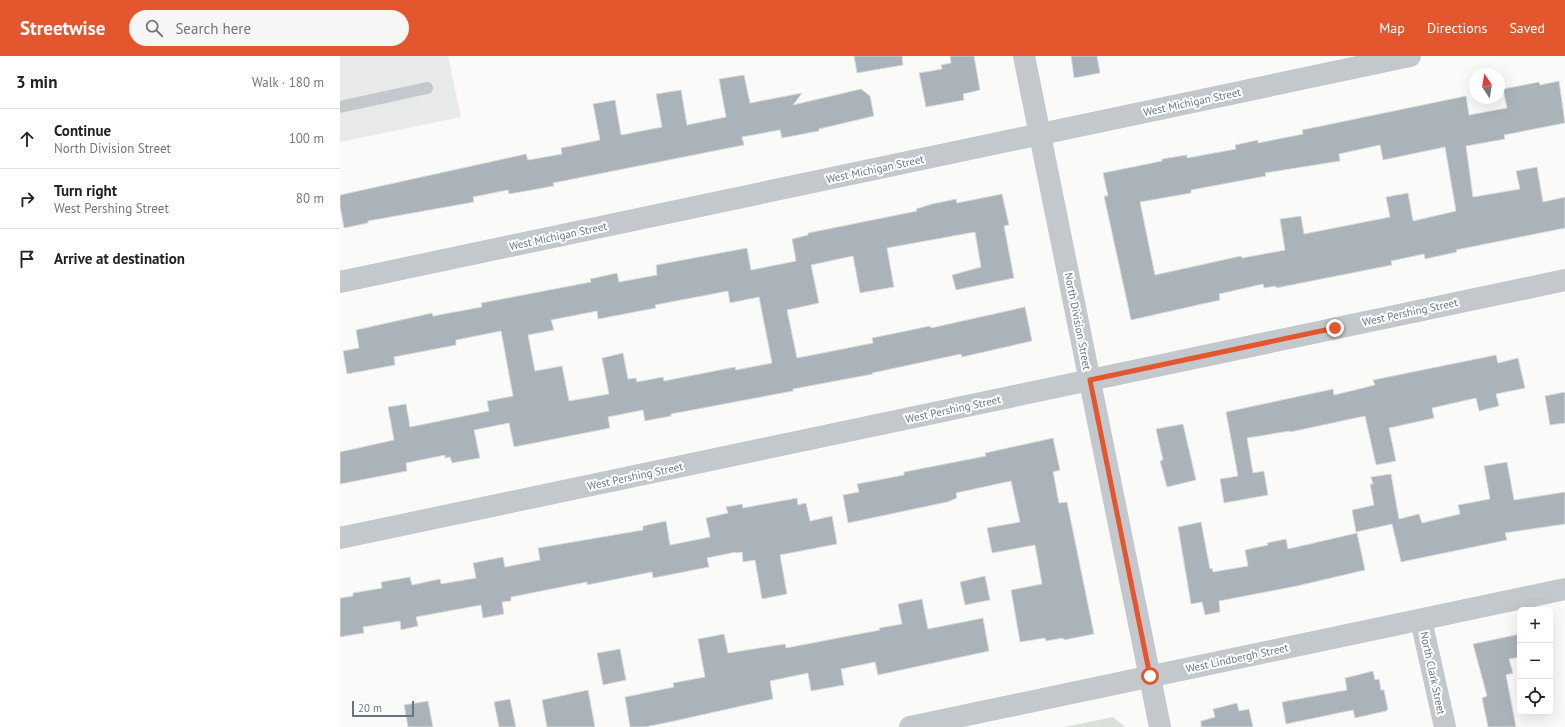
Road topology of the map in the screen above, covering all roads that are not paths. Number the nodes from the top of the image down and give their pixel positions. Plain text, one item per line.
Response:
1 (1024, 56) edge
2 (1410, 56) edge
3 (427, 88) dead end
4 (340, 107) edge
5 (1040, 134) junction
6 (1565, 280) edge
7 (340, 282) edge
8 (1090, 380) junction
9 (340, 538) edge
10 (1565, 590) edge
11 (1421, 620) junction
12 (1150, 676) junction
13 (910, 727) edge
14 (1160, 727) edge
15 (1445, 727) edge

1 - 5 street, North Division Street
2 - 5 street, West Michigan Street
3 - 4 lane
5 - 7 street, West Michigan Street
5 - 8 street, North Division Street
6 - 8 street, West Pershing Street
8 - 9 street, West Pershing Street
8 - 12 street, North Division Street
10 - 11 street, West Lindbergh Street
11 - 12 street, West Lindbergh Street
11 - 15 street, North Clark Street
12 - 13 street, West Lindbergh Street
12 - 14 street, North Division Street

